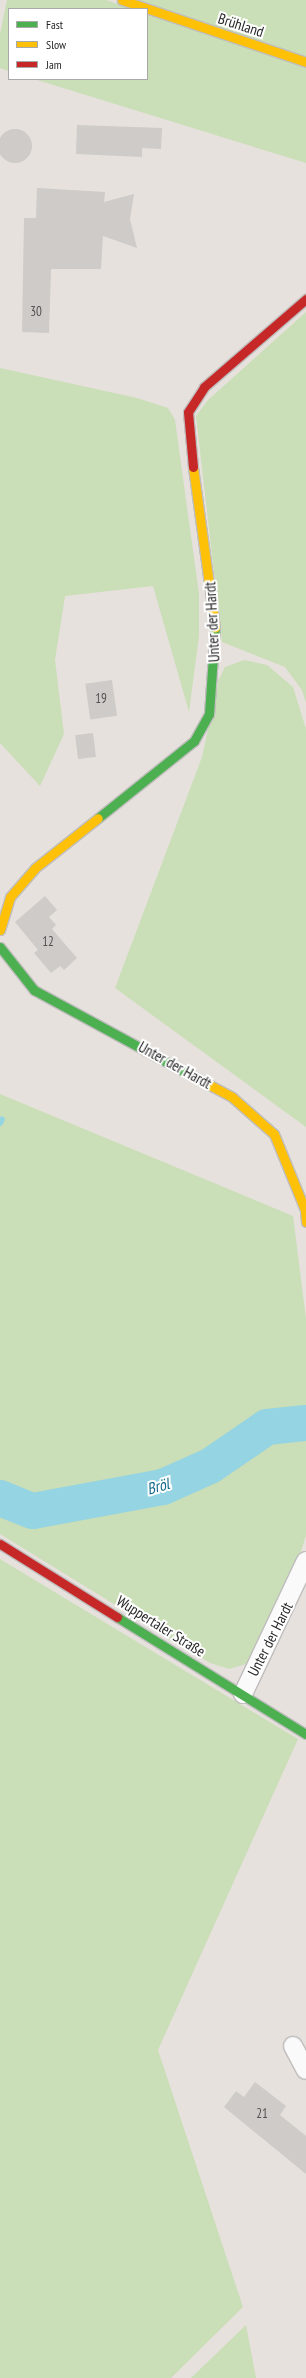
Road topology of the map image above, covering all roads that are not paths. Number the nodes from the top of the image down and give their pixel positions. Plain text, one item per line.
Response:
1 (122, 0) edge
2 (146, 8) edge
3 (148, 9) edge
4 (306, 62) edge
5 (306, 299) edge
6 (0, 930) edge
7 (0, 947) edge
8 (306, 1222) edge
9 (0, 1544) edge
10 (306, 1561) edge
11 (243, 1694) junction
12 (306, 1734) edge
13 (299, 2046) edge
14 (306, 2070) edge

1 - 2 street, Brühland
3 - 4 street, Brühland
5 - 6 street, Unter der Hardt
7 - 8 street, Unter der Hardt
9 - 11 street, Wuppertaler Straße
10 - 11 street, Unter der Hardt
11 - 12 street, Wuppertaler Straße
13 - 14 street

